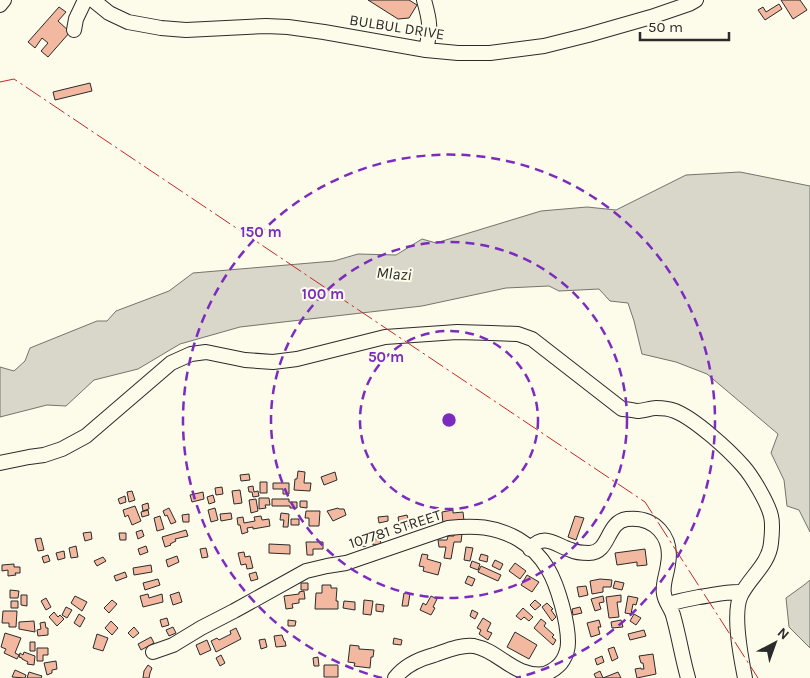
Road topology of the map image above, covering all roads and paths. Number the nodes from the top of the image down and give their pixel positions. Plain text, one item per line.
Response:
1 (4, 0) edge
2 (85, 0) edge
3 (92, 0) edge
4 (424, 0) edge
5 (696, 0) edge
6 (0, 5) edge
7 (74, 30) dead end
8 (426, 50) junction
9 (0, 463) edge
10 (530, 548) junction
11 (742, 592) junction
12 (668, 604) junction
13 (153, 652) dead end
14 (395, 678) edge
15 (688, 678) edge
16 (745, 678) edge

1 - 6 street
2 - 7 street
3 - 8 street, BULBUL DRIVE
4 - 8 street
5 - 8 street, BULBUL DRIVE
9 - 11 street
10 - 12 street
10 - 13 street, 107781 STREET
10 - 14 street, 107781 STREET
11 - 12 street
11 - 16 street
12 - 15 street

